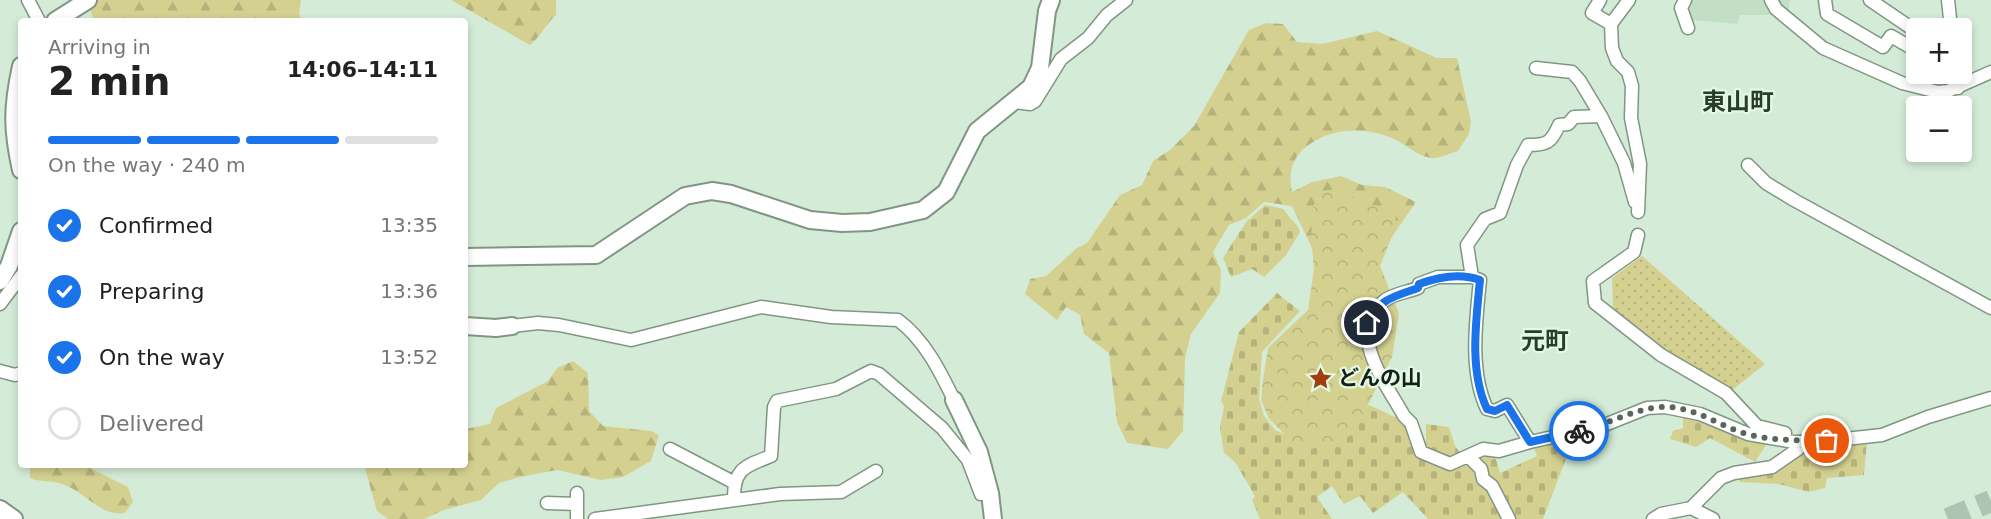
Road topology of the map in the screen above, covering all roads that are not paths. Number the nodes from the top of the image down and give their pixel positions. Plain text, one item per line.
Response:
1 (28, 0) edge
2 (1051, 0) edge
3 (1126, 0) edge
4 (1600, 0) edge
5 (1629, 0) edge
6 (1685, 0) edge
7 (1771, 0) edge
8 (1825, 0) edge
9 (1870, 0) edge
10 (1948, 0) edge
11 (78, 2) edge
12 (37, 18) edge
13 (58, 18) edge
14 (1950, 18) edge
15 (1611, 24) junction
16 (1906, 25) edge
17 (1688, 27) dead end
18 (1906, 45) edge
19 (1536, 68) dead end
20 (1991, 72) edge
21 (18, 82) edge
22 (1957, 84) edge
23 (1958, 88) junction
24 (1014, 102) junction
25 (1601, 116) junction
26 (18, 156) edge
27 (1748, 165) dead end
28 (1638, 235) dead end
29 (18, 240) edge
30 (468, 257) edge
31 (1472, 277) junction
32 (18, 280) edge
33 (0, 281) edge
34 (0, 304) edge
35 (1991, 308) edge
36 (468, 326) edge
37 (512, 326) joint
38 (0, 370) edge
39 (18, 374) edge
40 (1991, 398) edge
41 (954, 400) joint
42 (1806, 440) junction
43 (1530, 442) junction
44 (670, 449) dead end
45 (1468, 456) junction
46 (876, 471) dead end
47 (733, 482) junction
48 (990, 493) junction
49 (734, 500) junction
50 (548, 503) dead end
51 (1691, 508) junction
52 (0, 509) edge
53 (14, 519) edge
54 (577, 519) edge
55 (595, 519) edge
56 (993, 519) edge
57 (1509, 519) edge
58 (1653, 519) edge
59 (1713, 519) edge

1 - 12 street
2 - 24 street
3 - 24 street
4 - 15 street
5 - 15 street
6 - 17 street
7 - 23 street
8 - 18 street
9 - 16 street
10 - 14 street
11 - 13 street
15 - 25 street
19 - 25 street
20 - 23 street
21 - 26 street
22 - 23 street
24 - 30 street
25 - 31 street
27 - 35 street
28 - 42 street
29 - 33 street
31 - 43 street
31 - 45 street
32 - 34 street
36 - 37 street
37 - 41 street
38 - 39 street
40 - 42 street
41 - 48 street
42 - 43 street
42 - 51 street
43 - 45 street
44 - 47 street
45 - 57 street
46 - 49 street
47 - 48 street
47 - 49 street
48 - 56 street
49 - 55 street
50 - 54 street
51 - 58 street
51 - 59 street
52 - 53 street

